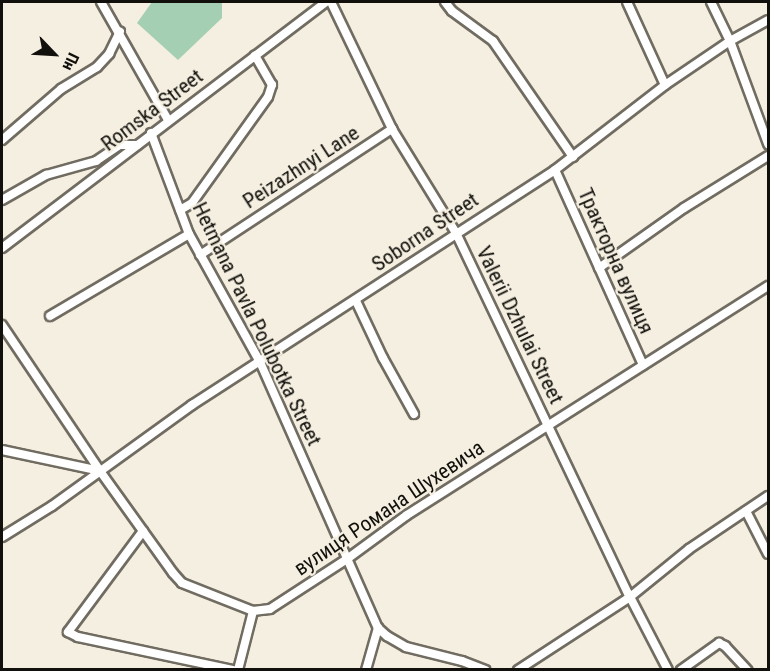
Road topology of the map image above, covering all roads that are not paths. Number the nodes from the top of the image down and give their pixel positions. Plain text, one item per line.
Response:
1 (101, 2) edge
2 (326, 2) edge
3 (331, 2) edge
4 (445, 2) edge
5 (627, 2) edge
6 (711, 2) edge
7 (768, 20) edge
8 (120, 31) junction
9 (730, 42) junction
10 (255, 55) junction
11 (665, 85) junction
12 (168, 120) junction
13 (392, 129) junction
14 (151, 133) junction
15 (2, 140) edge
16 (139, 144) junction
17 (768, 144) edge
18 (768, 156) edge
19 (573, 157) junction
20 (555, 171) junction
21 (2, 200) edge
22 (180, 210) junction
23 (456, 233) junction
24 (189, 234) junction
25 (2, 248) edge
26 (200, 255) junction
27 (599, 268) junction
28 (768, 288) edge
29 (356, 301) junction
30 (50, 316) dead end
31 (2, 325) edge
32 (261, 363) junction
33 (643, 365) junction
34 (414, 414) dead end
35 (548, 426) junction
36 (2, 450) edge
37 (100, 471) junction
38 (768, 496) edge
39 (746, 511) junction
40 (143, 531) junction
41 (2, 537) edge
42 (768, 554) edge
43 (347, 559) junction
44 (630, 597) junction
45 (253, 611) junction
46 (378, 627) junction
47 (232, 669) edge
48 (238, 669) edge
49 (366, 669) edge
50 (485, 669) edge
51 (518, 669) edge
52 (668, 669) edge
53 (681, 669) edge
54 (747, 669) edge

1 - 8 street
2 - 10 street, Romska Street
3 - 13 street, Valerii Dzhulai Street
4 - 19 street
5 - 11 street
6 - 9 street
7 - 9 street, Soborna Street
8 - 12 street
8 - 15 street
9 - 11 street, Soborna Street
9 - 17 street
10 - 12 street, Romska Street
10 - 22 street
11 - 19 street, Soborna Street
12 - 14 street, Romska Street
13 - 23 street, Valerii Dzhulai Street
13 - 26 street, Peizazhnyi Lane
14 - 16 street, Romska Street
14 - 22 street, Hetmana Pavla Polubotka Street
16 - 21 street
16 - 25 street, Romska Street
18 - 27 street
19 - 20 street, Soborna Street
20 - 23 street, Soborna Street
20 - 27 street, Тракторна вулиця
22 - 24 street, Hetmana Pavla Polubotka Street
23 - 29 street, Soborna Street
23 - 35 street, Valerii Dzhulai Street
24 - 26 street, Hetmana Pavla Polubotka Street
24 - 30 street
26 - 32 street, Hetmana Pavla Polubotka Street
27 - 33 street, Тракторна вулиця
28 - 33 street, вулиця Романа Шухевича
29 - 32 street, Soborna Street
29 - 34 street
31 - 37 street
32 - 37 street, Soborna Street
32 - 43 street, Hetmana Pavla Polubotka Street
33 - 35 street, вулиця Романа Шухевича
35 - 43 street, вулиця Романа Шухевича
35 - 44 street, Valerii Dzhulai Street
36 - 37 street
37 - 40 street
37 - 41 street, Soborna Street
38 - 39 street
39 - 42 street
39 - 44 street
40 - 45 street
40 - 47 street
43 - 45 street, вулиця Романа Шухевича
43 - 46 street, Hetmana Pavla Polubotka Street
44 - 51 street
44 - 52 street, Valerii Dzhulai Street
45 - 48 street
46 - 49 street
46 - 50 street, Hetmana Pavla Polubotka Street
53 - 54 street

